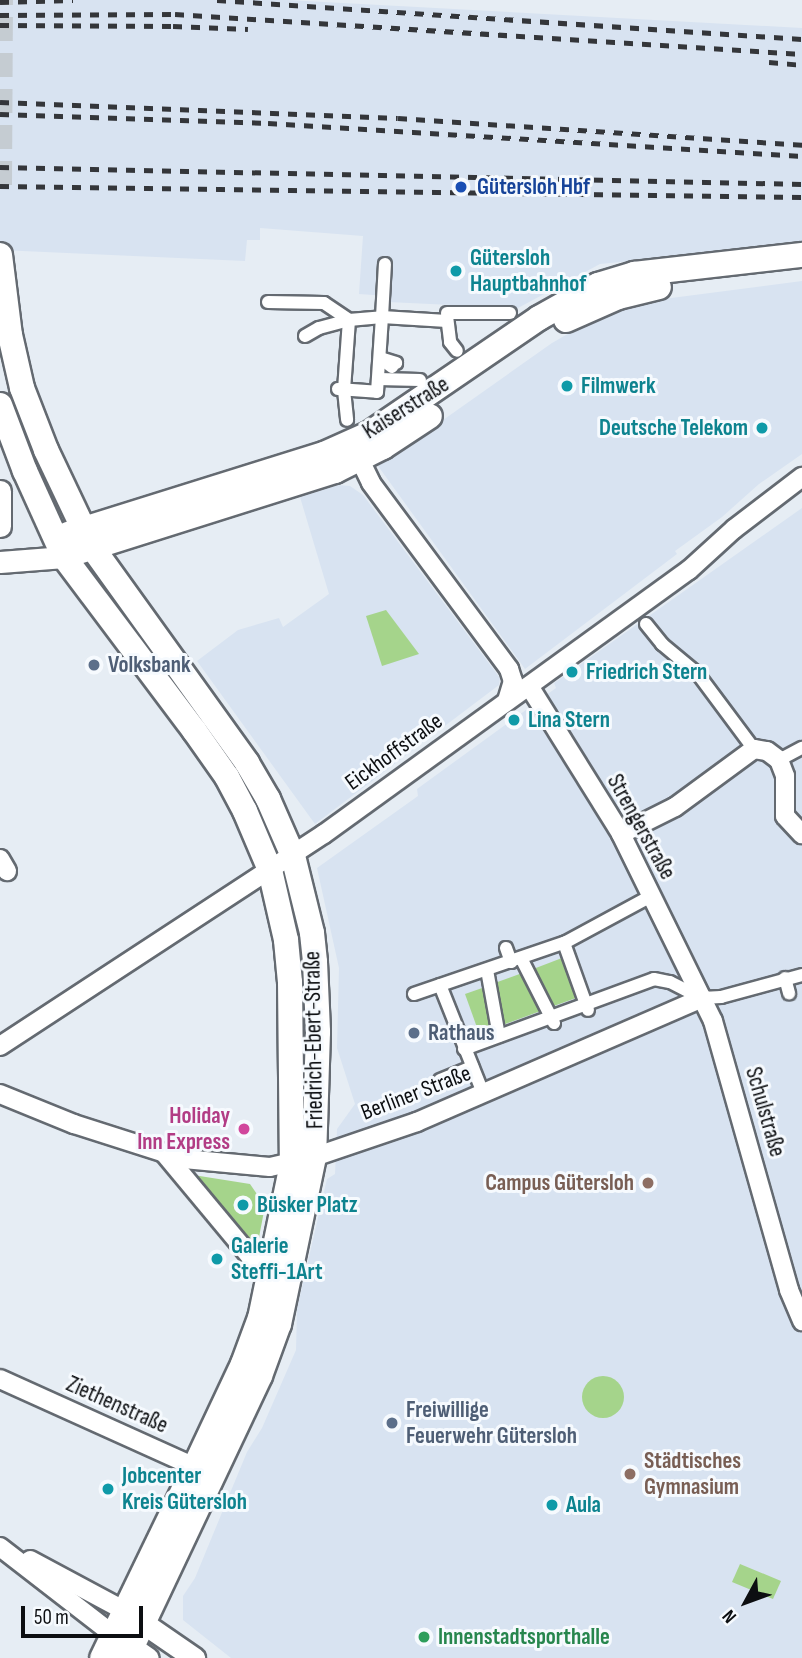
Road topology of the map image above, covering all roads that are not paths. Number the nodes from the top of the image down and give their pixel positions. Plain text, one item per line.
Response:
1 (0, 255) edge
2 (802, 255) edge
3 (385, 264) dead end
4 (802, 269) edge
5 (268, 302) dead end
6 (447, 313) junction
7 (510, 313) dead end
8 (382, 317) junction
9 (349, 320) junction
10 (305, 336) dead end
11 (457, 351) dead end
12 (380, 358) junction
13 (394, 365) dead end
14 (378, 379) junction
15 (420, 380) dead end
16 (341, 390) junction
17 (0, 405) edge
18 (347, 420) dead end
19 (369, 434) junction
20 (360, 460) junction
21 (802, 477) edge
22 (0, 491) edge
23 (0, 526) edge
24 (87, 538) junction
25 (59, 548) junction
26 (0, 560) edge
27 (646, 624) dead end
28 (528, 685) junction
29 (507, 701) junction
30 (802, 748) edge
31 (754, 749) junction
32 (779, 760) junction
33 (621, 834) junction
34 (802, 834) edge
35 (293, 856) junction
36 (270, 870) junction
37 (651, 896) junction
38 (564, 943) junction
39 (506, 948) dead end
40 (516, 960) junction
41 (487, 970) junction
42 (802, 975) edge
43 (785, 978) junction
44 (440, 985) junction
45 (789, 993) dead end
46 (414, 994) dead end
47 (702, 998) junction
48 (587, 1007) junction
49 (553, 1020) junction
50 (499, 1036) junction
51 (0, 1046) edge
52 (464, 1049) junction
53 (472, 1067) junction
54 (440, 1080) dead end
55 (483, 1093) junction
56 (0, 1094) edge
57 (164, 1153) junction
58 (303, 1161) junction
59 (270, 1280) junction
60 (802, 1321) edge
61 (0, 1379) edge
62 (205, 1471) junction
63 (0, 1545) edge
64 (135, 1617) junction
65 (131, 1650) edge
66 (102, 1658) edge
67 (194, 1658) edge

1 - 24 main road, Friedrich-Ebert-Straße
2 - 19 main road, Kaiserstraße
3 - 8 street
4 - 20 main road, Kaiserstraße
5 - 9 street
6 - 7 street
6 - 8 street
6 - 11 street
8 - 9 street
8 - 12 street
9 - 10 street
9 - 16 street
12 - 13 street
12 - 14 street
14 - 15 street
14 - 16 street
16 - 18 street
17 - 25 main road, Friedrich-Ebert-Straße
19 - 20 street
19 - 24 main road, Kaiserstraße
20 - 24 main road, Kaiserstraße
20 - 29 street
21 - 28 street, Eickhoffstraße
22 - 23 street
24 - 25 main road, Kaiserstraße
24 - 35 main road, Friedrich-Ebert-Straße
25 - 26 street, Kaiserstraße
25 - 36 main road, Friedrich-Ebert-Straße
27 - 31 street
28 - 29 street, Eickhoffstraße
28 - 33 street, Strengerstraße
29 - 35 street, Eickhoffstraße
30 - 32 street
31 - 32 street
31 - 33 street
32 - 34 street
33 - 37 street, Strengerstraße
35 - 36 street, Eickhoffstraße
35 - 58 main road, Friedrich-Ebert-Straße
36 - 51 street, Eickhoffstraße
36 - 58 main road, Friedrich-Ebert-Straße
37 - 38 street
37 - 47 street, Strengerstraße
38 - 40 street
38 - 48 street
39 - 40 street
40 - 41 street
40 - 49 street
41 - 44 street
41 - 50 street
42 - 43 street, Berliner Straße
43 - 45 street
43 - 47 street, Berliner Straße
44 - 46 street
44 - 52 street
47 - 48 street
47 - 55 street, Berliner Straße
47 - 60 street, Schulstraße
48 - 49 street
49 - 50 street
50 - 52 street
52 - 53 street
53 - 54 street
53 - 55 street
55 - 58 street, Berliner Straße
56 - 57 street, Berliner Straße
57 - 58 street, Berliner Straße
57 - 59 street
58 - 59 main road, Friedrich-Ebert-Straße
58 - 62 main road, Friedrich-Ebert-Straße
59 - 62 main road, Friedrich-Ebert-Straße
61 - 62 street, Ziethenstraße
62 - 64 main road, Friedrich-Ebert-Straße
63 - 64 street
63 - 65 street
64 - 65 main road, Friedrich-Ebert-Straße
64 - 67 street
65 - 66 main road, Friedrich-Ebert-Straße

